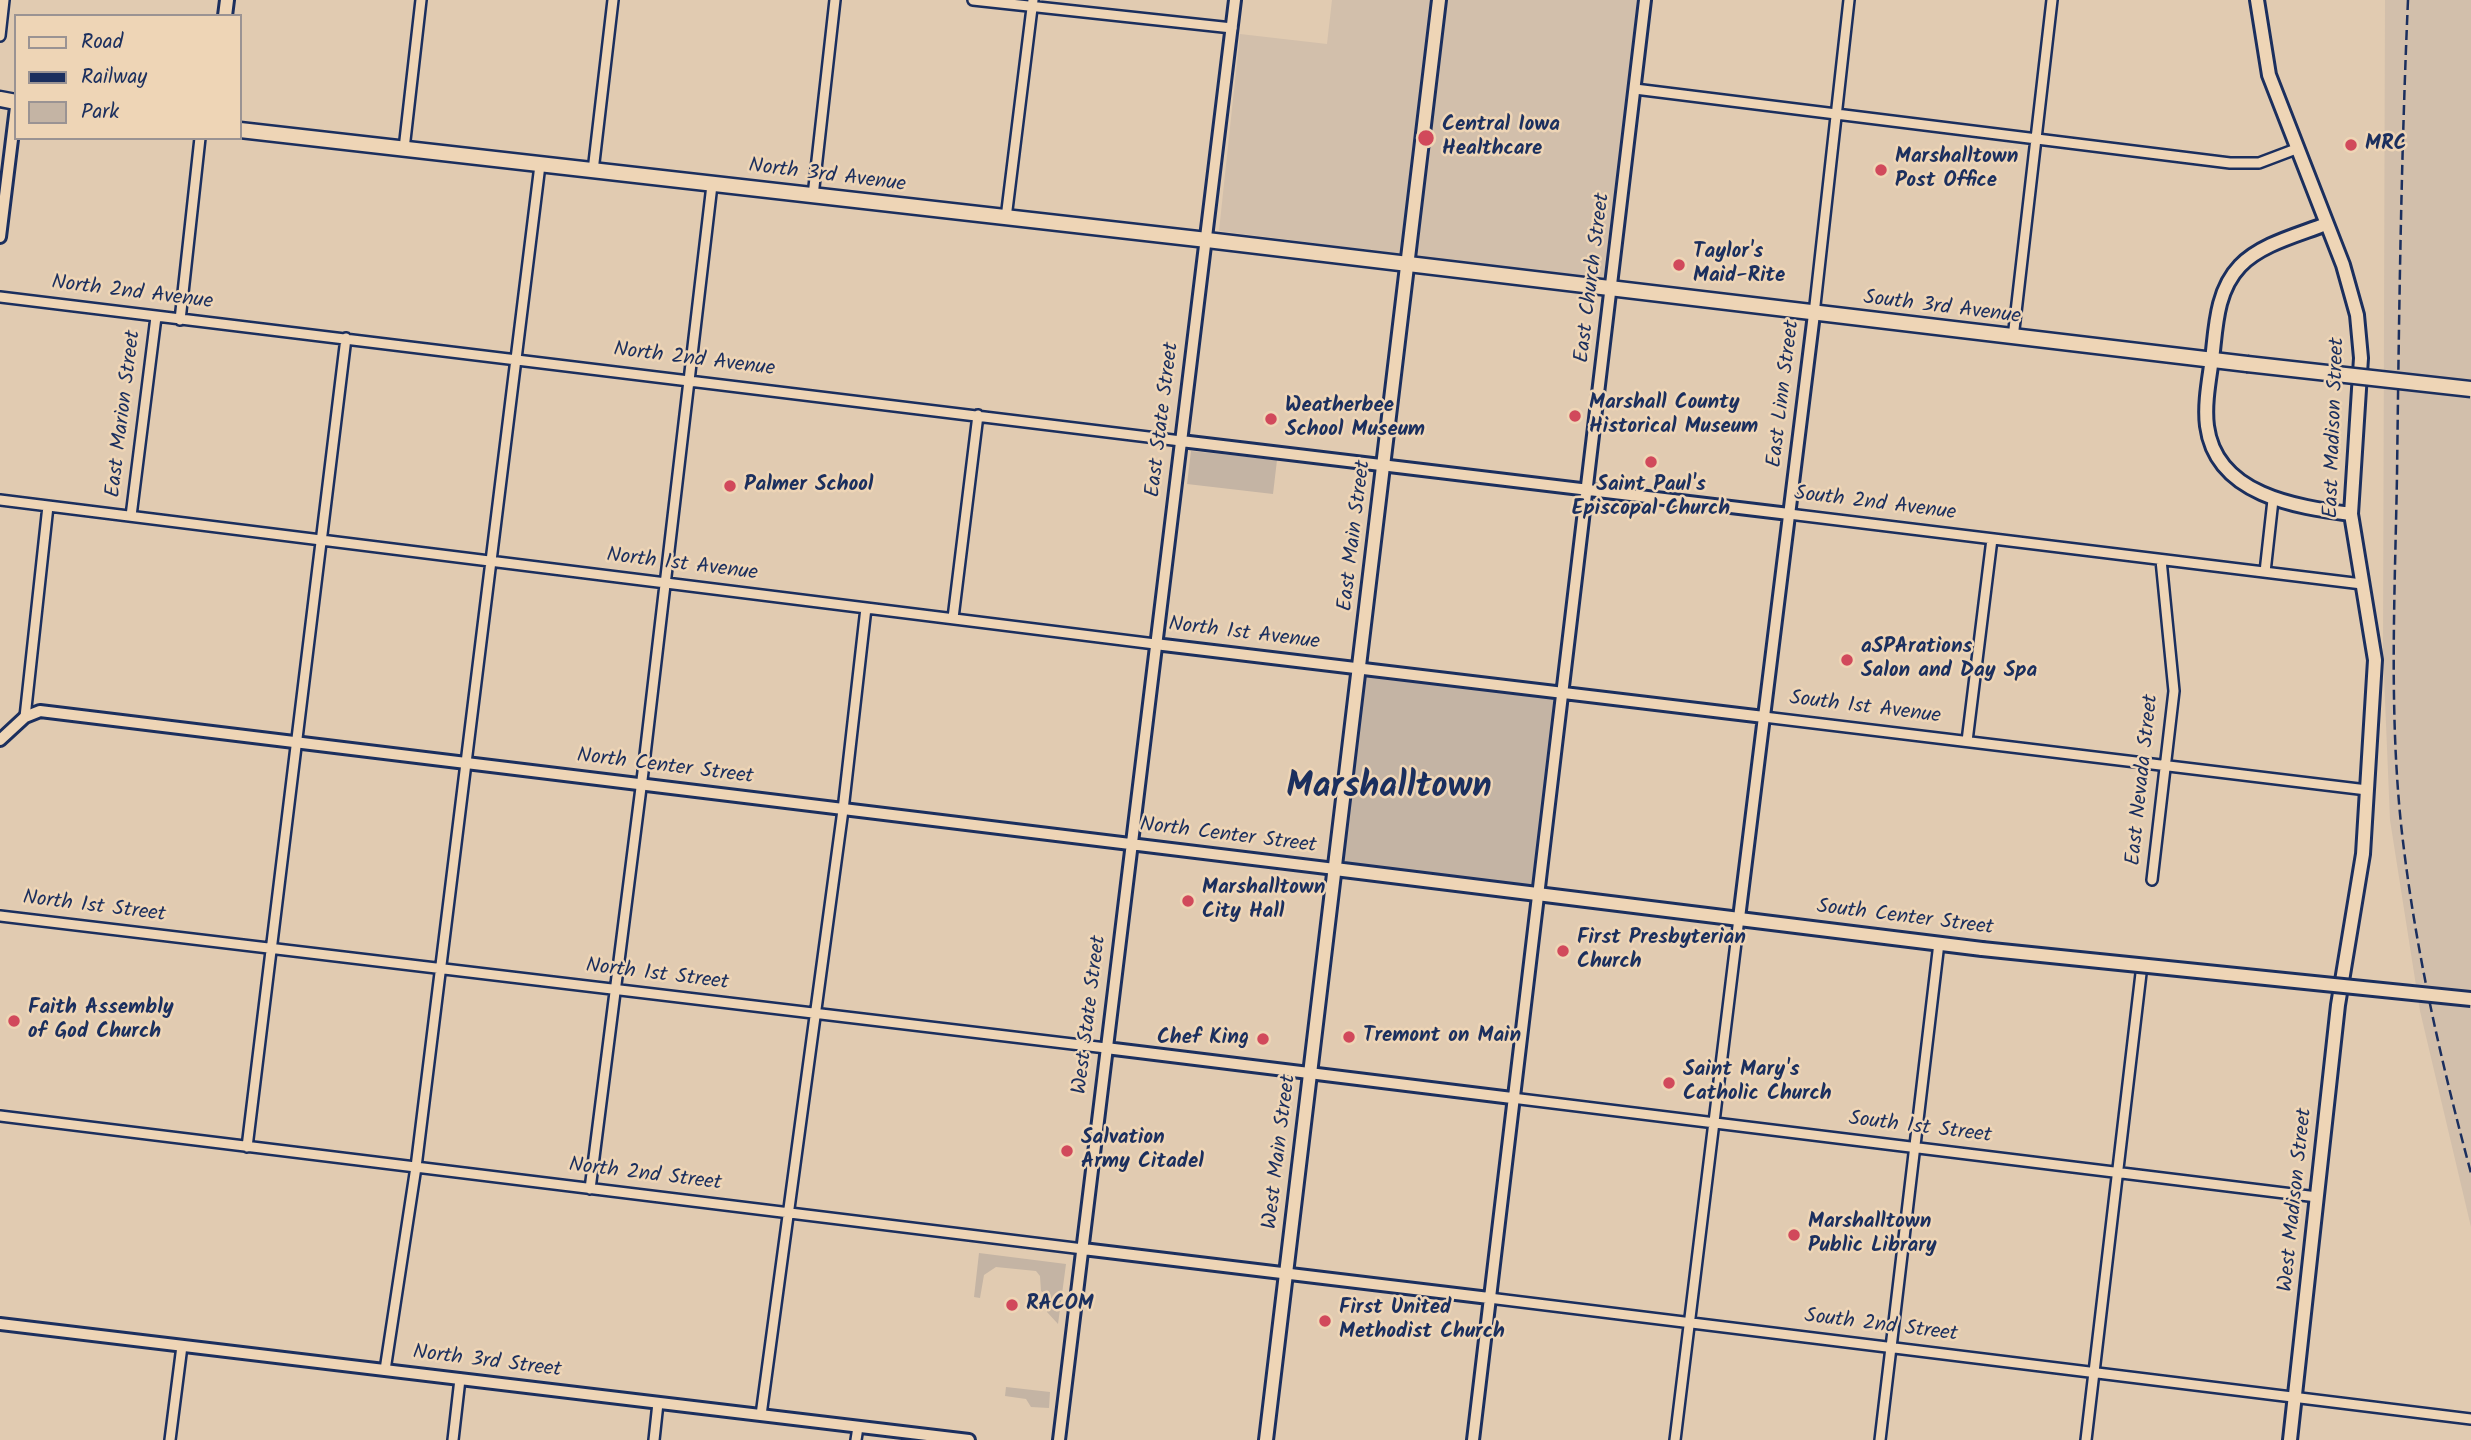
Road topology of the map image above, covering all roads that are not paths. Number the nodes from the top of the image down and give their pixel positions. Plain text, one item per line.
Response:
1 (4, 0) edge
2 (421, 0) edge
3 (613, 0) edge
4 (835, 0) edge
5 (973, 0) edge
6 (1236, 0) edge
7 (1439, 0) edge
8 (1646, 0) edge
9 (1849, 0) edge
10 (2052, 0) edge
11 (2257, 0) edge
12 (1032, 3) edge
13 (1232, 28) junction
14 (0, 36) edge
15 (1635, 89) junction
16 (1837, 114) junction
17 (14, 121) edge
18 (242, 130) edge
19 (2036, 138) junction
20 (200, 140) edge
21 (404, 149) junction
22 (2296, 149) junction
23 (540, 165) junction
24 (593, 171) junction
25 (712, 184) junction
26 (813, 196) junction
27 (1006, 218) junction
28 (2326, 225) junction
29 (0, 237) edge
30 (1208, 240) junction
31 (1409, 266) junction
32 (1612, 290) junction
33 (0, 297) edge
34 (1814, 314) junction
35 (156, 317) junction
36 (180, 320) junction
37 (346, 338) junction
38 (2013, 338) junction
39 (517, 359) junction
40 (2212, 360) junction
41 (689, 380) junction
42 (2471, 389) edge
43 (978, 415) junction
44 (1181, 441) junction
45 (1384, 465) junction
46 (1588, 490) junction
47 (0, 500) edge
48 (2273, 500) junction
49 (48, 506) junction
50 (1789, 514) junction
51 (2351, 514) junction
52 (131, 516) junction
53 (321, 539) junction
54 (1992, 539) junction
55 (2161, 560) junction
56 (490, 563) junction
57 (2265, 572) junction
58 (666, 582) junction
59 (2362, 584) junction
60 (866, 608) junction
61 (953, 618) junction
62 (1155, 644) junction
63 (1359, 667) junction
64 (1564, 692) junction
65 (1764, 716) junction
66 (25, 717) junction
67 (0, 740) edge
68 (295, 741) junction
69 (1967, 741) junction
70 (466, 763) junction
71 (2166, 765) junction
72 (642, 784) junction
73 (2367, 790) junction
74 (843, 810) junction
75 (1130, 845) junction
76 (1335, 869) junction
77 (2152, 880) dead end
78 (1540, 894) junction
79 (0, 916) edge
80 (1738, 918) junction
81 (1939, 943) junction
82 (271, 948) junction
83 (2141, 965) dead end
84 (2344, 965) joint
85 (440, 970) junction
86 (616, 990) junction
87 (2471, 999) edge
88 (815, 1013) junction
89 (1106, 1048) junction
90 (1310, 1073) junction
91 (1512, 1098) junction
92 (0, 1116) edge
93 (1713, 1123) junction
94 (247, 1147) junction
95 (1915, 1148) junction
96 (416, 1167) junction
97 (2116, 1172) junction
98 (590, 1189) junction
99 (2317, 1197) junction
100 (788, 1214) junction
101 (1083, 1250) junction
102 (1285, 1273) junction
103 (1489, 1298) junction
104 (1689, 1322) junction
105 (0, 1324) edge
106 (182, 1346) junction
107 (1891, 1347) junction
108 (385, 1370) junction
109 (2094, 1373) junction
110 (460, 1379) junction
111 (2295, 1397) junction
112 (658, 1403) junction
113 (761, 1415) junction
114 (2471, 1419) edge
115 (858, 1427) junction
116 (170, 1440) edge
117 (453, 1440) edge
118 (654, 1440) edge
119 (856, 1440) edge
120 (969, 1440) edge
121 (1059, 1440) edge
122 (1266, 1440) edge
123 (1473, 1440) edge
124 (1675, 1440) edge
125 (1880, 1440) edge
126 (2086, 1440) edge
127 (2290, 1440) edge

1 - 14 street
2 - 21 street
3 - 24 street
4 - 26 street
5 - 12 street
6 - 13 street, East State Street
7 - 31 main road, East Main Street
8 - 15 street, East Church Street
9 - 16 street, East Linn Street
10 - 19 street
11 - 22 main road, East Madison Street
12 - 13 street
12 - 27 street
13 - 30 street, East State Street
15 - 16 street
15 - 32 street, East Church Street
16 - 19 street
16 - 34 street, East Linn Street
17 - 29 street
18 - 21 main road, North 3rd Avenue
19 - 22 street
19 - 38 street
20 - 36 street
21 - 23 main road, North 3rd Avenue
22 - 28 main road, East Madison Street
23 - 24 main road, North 3rd Avenue
23 - 39 street
24 - 25 main road, North 3rd Avenue
25 - 26 main road, North 3rd Avenue
25 - 41 street
26 - 27 main road, North 3rd Avenue
27 - 30 main road, North 3rd Avenue
28 - 40 main road
28 - 51 main road, East Madison Street
30 - 31 main road, North 3rd Avenue
30 - 44 street, East State Street
31 - 32 main road, South 3rd Avenue
31 - 45 main road, East Main Street
32 - 34 main road, South 3rd Avenue
32 - 46 street, East Church Street
33 - 35 street, North 2nd Avenue
34 - 38 main road, South 3rd Avenue
34 - 50 street, East Linn Street
35 - 36 street, North 2nd Avenue
35 - 52 street, East Marion Street
36 - 37 street, North 2nd Avenue
37 - 39 street, North 2nd Avenue
37 - 53 street
38 - 40 main road, South 3rd Avenue
39 - 41 street, North 2nd Avenue
39 - 56 street
40 - 42 main road, South 3rd Avenue, bridge
40 - 48 main road
41 - 43 street, North 2nd Avenue
41 - 58 street
43 - 44 street, North 2nd Avenue
43 - 61 street
44 - 45 street, North 2nd Avenue
44 - 62 street, East State Street
45 - 46 street, South 2nd Avenue
45 - 63 main road, East Main Street
46 - 50 street, South 2nd Avenue
46 - 64 street, East Church Street
47 - 49 street, North 1st Avenue
48 - 51 main road
48 - 57 street
49 - 52 street, North 1st Avenue
49 - 66 street
50 - 54 street, South 2nd Avenue
50 - 65 street, East Linn Street
51 - 59 main road, East Madison Street
52 - 53 street, North 1st Avenue
53 - 56 street, North 1st Avenue
53 - 68 street
54 - 55 street, South 2nd Avenue
54 - 69 street
55 - 57 street, South 2nd Avenue
55 - 71 street, East Nevada Street
56 - 58 street, North 1st Avenue
56 - 70 street
57 - 59 street, South 2nd Avenue
58 - 60 street, North 1st Avenue
58 - 72 street
59 - 73 main road, East Madison Street
60 - 61 street, North 1st Avenue
60 - 74 street
61 - 62 street, North 1st Avenue
62 - 63 street, North 1st Avenue
62 - 75 street, East State Street
63 - 64 street, South 1st Avenue
63 - 76 main road, East Main Street
64 - 65 street, South 1st Avenue
64 - 78 street, East Church Street
65 - 69 street, South 1st Avenue
65 - 80 street, East Linn Street
66 - 67 street
66 - 68 street, North Center Street
68 - 70 street, North Center Street
68 - 82 street
69 - 71 street, South 1st Avenue
70 - 72 street, North Center Street
70 - 85 street
71 - 73 street, South 1st Avenue
71 - 77 street, East Nevada Street
72 - 74 street, North Center Street
72 - 86 street
73 - 84 main road, East Madison Street
74 - 75 street, North Center Street
74 - 88 street
75 - 76 street, North Center Street
75 - 89 street, West State Street
76 - 78 main road, South Center Street
76 - 90 main road, West Main Street
78 - 80 main road, South Center Street
78 - 91 street, East Church Street
79 - 82 street, North 1st Street
80 - 81 main road, South Center Street
80 - 93 street
81 - 87 main road, South Center Street, bridge
81 - 95 street
82 - 85 street, North 1st Street
82 - 94 street
83 - 97 street
84 - 99 main road, West Madison Street
85 - 86 street, North 1st Street
85 - 96 street
86 - 88 street, North 1st Street
86 - 98 street
88 - 89 street, North 1st Street
88 - 100 street
89 - 90 street, North 1st Street
89 - 101 street, West State Street
90 - 91 street, South 1st Street
90 - 102 main road, West Main Street
91 - 93 street, South 1st Street
91 - 103 street, East Church Street
92 - 94 street, North 2nd Street
93 - 95 street, South 1st Street
93 - 104 street
94 - 96 street, North 2nd Street
95 - 97 street, South 1st Street
95 - 107 street
96 - 98 street, North 2nd Street
96 - 108 street
97 - 99 street, South 1st Street
97 - 109 street
98 - 100 street, North 2nd Street
99 - 111 main road, West Madison Street
100 - 101 street, North 2nd Street
100 - 113 street
101 - 102 street, North 2nd Street
101 - 121 street, West State Street
102 - 103 street, South 2nd Street
102 - 122 main road, West Main Street
103 - 104 street, South 2nd Street
103 - 123 street, East Church Street
104 - 107 street, South 2nd Street
104 - 124 street
105 - 106 street, North 3rd Street
106 - 108 street, North 3rd Street
106 - 116 street
107 - 109 street, South 2nd Street
107 - 125 street
108 - 110 street, North 3rd Street
109 - 111 street, South 2nd Street
109 - 126 street
110 - 112 street, North 3rd Street
110 - 117 street
111 - 114 street, South 2nd Street
111 - 127 main road, West Madison Street
112 - 113 street, North 3rd Street
112 - 118 street
113 - 115 street, North 3rd Street
115 - 119 street
115 - 120 street, North 3rd Street

